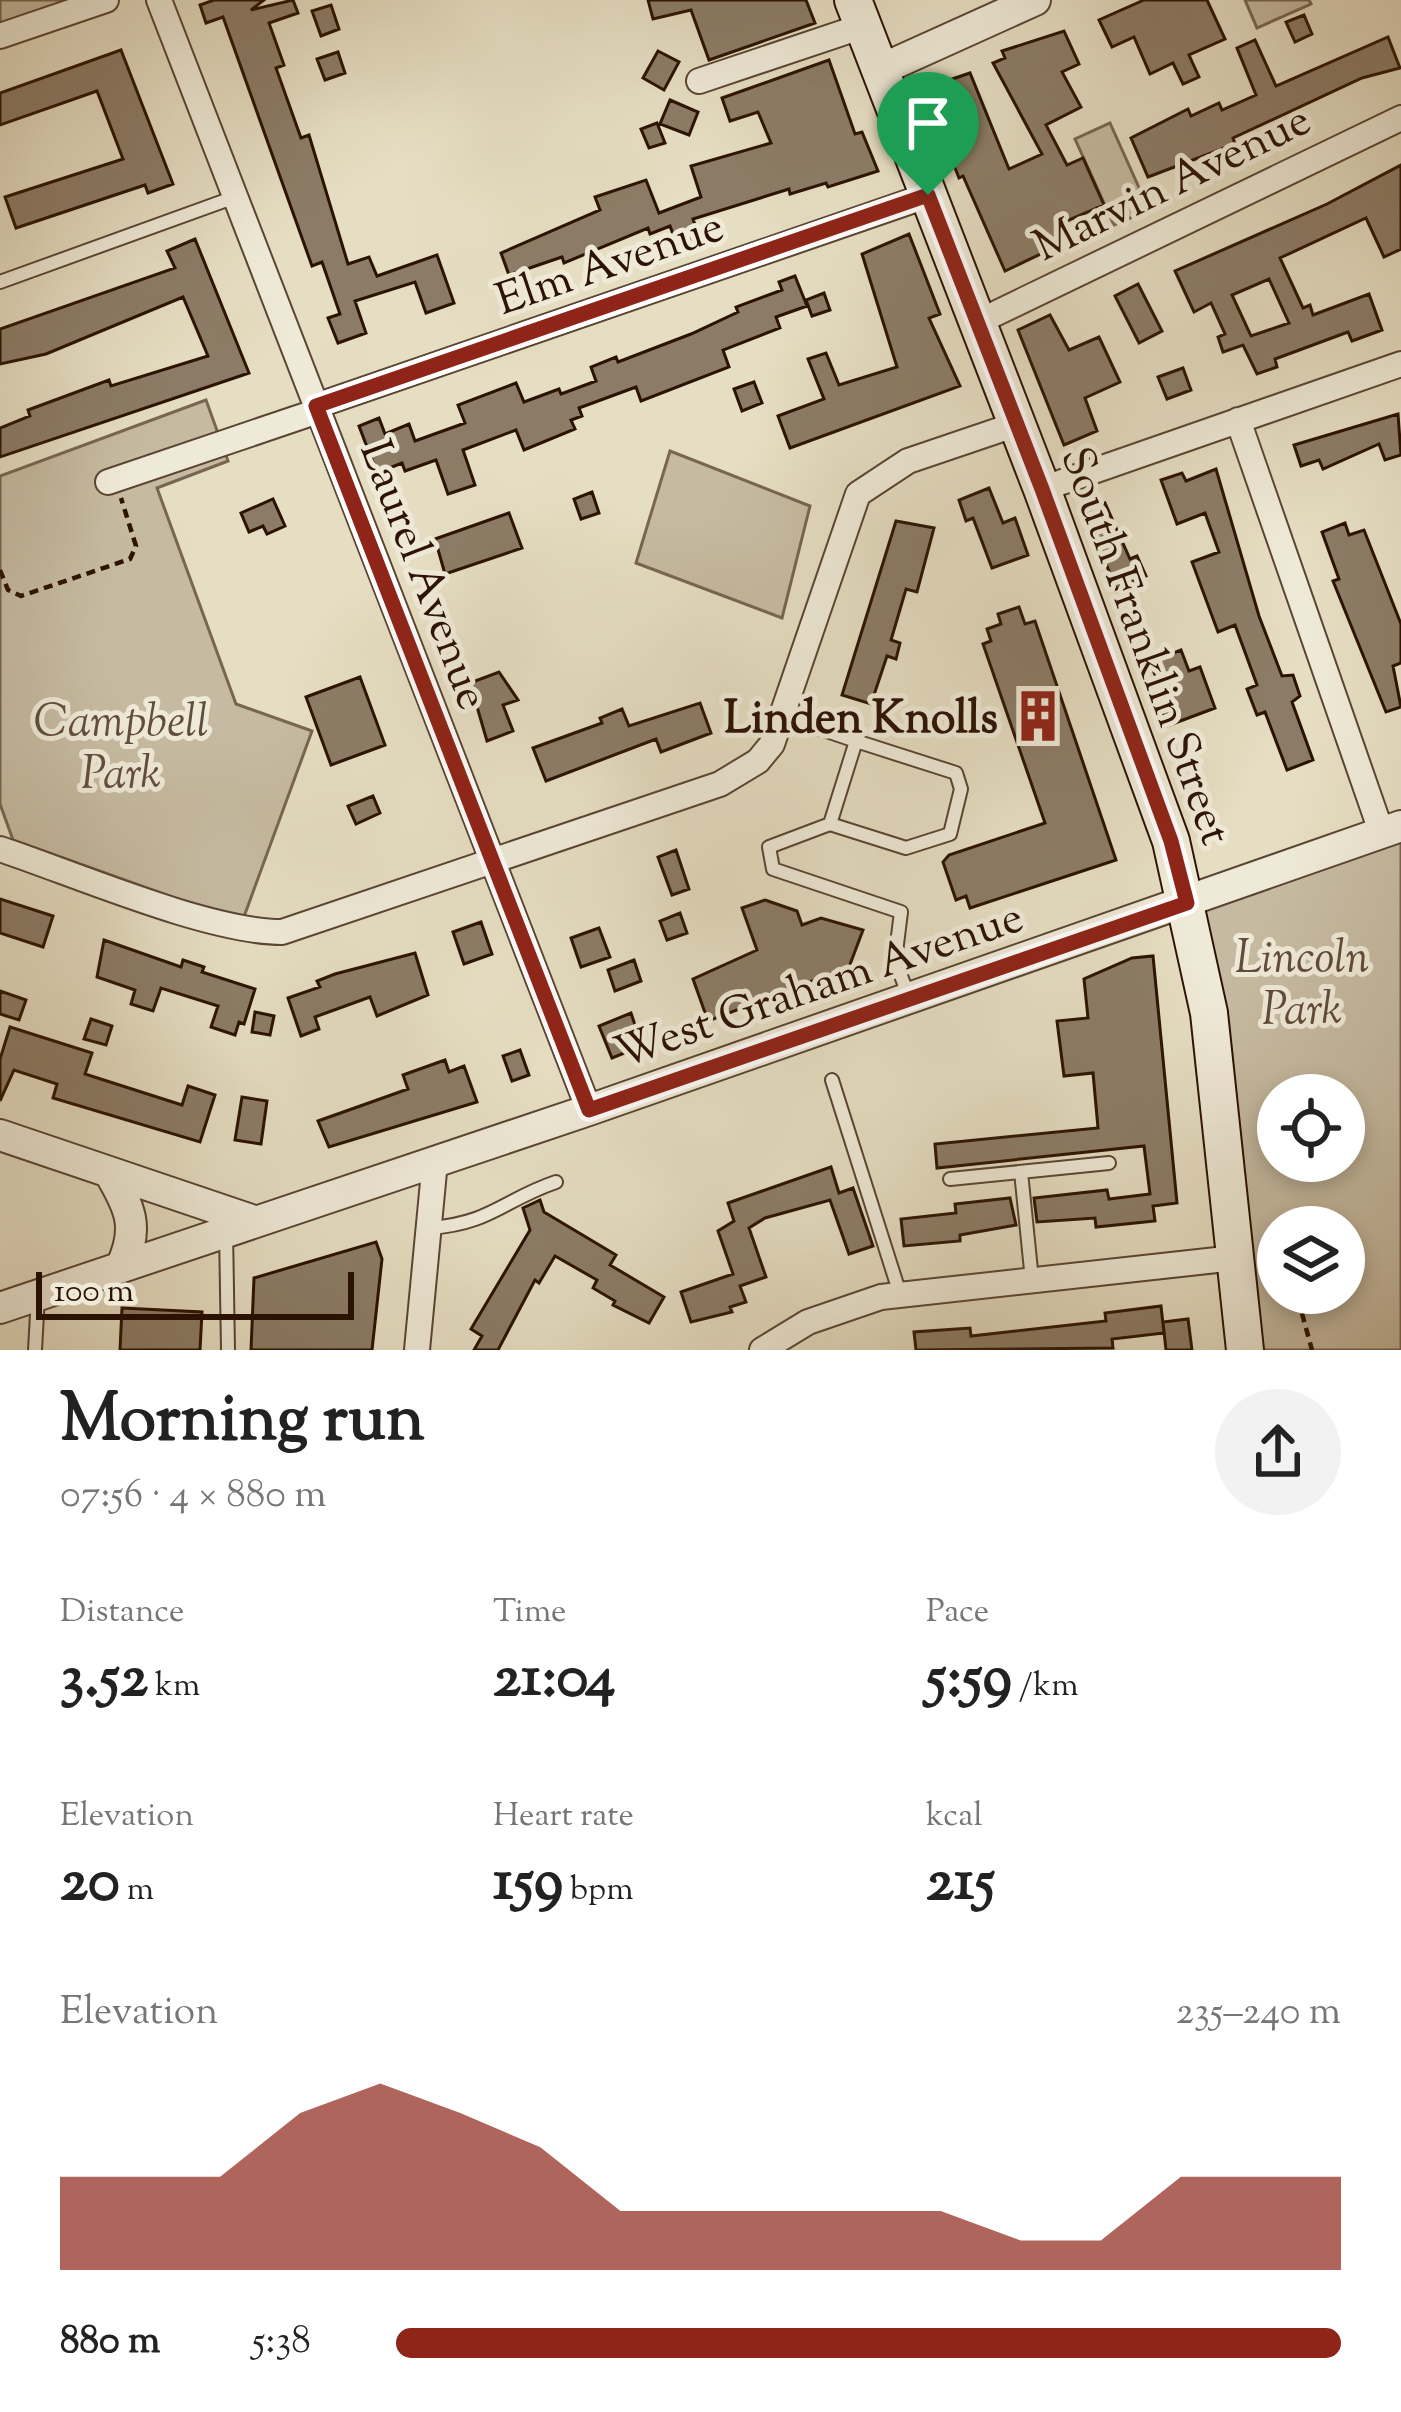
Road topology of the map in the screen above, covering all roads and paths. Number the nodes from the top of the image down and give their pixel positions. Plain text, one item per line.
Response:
1 (106, 0) edge
2 (159, 0) edge
3 (1035, 0) edge
4 (858, 13) edge
5 (0, 36) edge
6 (880, 70) junction
7 (699, 81) dead end
8 (1401, 118) edge
9 (928, 195) junction
10 (235, 197) junction
11 (0, 282) edge
12 (978, 322) junction
13 (1401, 364) edge
14 (317, 409) junction
15 (1238, 420) junction
16 (1017, 424) junction
17 (111, 481) joint
18 (1042, 489) junction
19 (0, 570) edge
20 (785, 716) junction
21 (856, 741) junction
22 (830, 824) junction
23 (1391, 830) edge
24 (0, 848) edge
25 (492, 862) junction
26 (1187, 903) junction
27 (910, 999) junction
28 (832, 1080) dead end
29 (589, 1110) junction
30 (0, 1136) edge
31 (435, 1161) junction
32 (1109, 1163) dead end
33 (109, 1172) junction
34 (1021, 1172) junction
35 (950, 1179) dead end
36 (556, 1183) dead end
37 (240, 1226) junction
38 (429, 1228) junction
39 (1235, 1258) junction
40 (121, 1267) junction
41 (1032, 1280) junction
42 (38, 1295) junction
43 (900, 1295) junction
44 (0, 1308) edge
45 (1302, 1314) edge
46 (35, 1350) edge
47 (228, 1350) edge
48 (417, 1350) edge
49 (762, 1350) edge
50 (1245, 1350) edge
51 (1312, 1350) edge

1 - 5 street
2 - 10 street, Laurel Avenue
3 - 6 street
4 - 6 main road, South Franklin Street
4 - 7 street
6 - 9 main road, South Franklin Street
8 - 12 street, Marvin Avenue
9 - 12 main road, South Franklin Street
9 - 14 street, Elm Avenue
10 - 11 lane
10 - 14 street, Laurel Avenue
12 - 16 main road, South Franklin Street
13 - 15 street
14 - 17 street, Elm Avenue
14 - 25 street, Laurel Avenue
15 - 18 street
15 - 23 street
16 - 18 main road, South Franklin Street
16 - 20 street
17 - 19 path
18 - 26 main road, South Franklin Street
20 - 21 lane
20 - 25 street
21 - 22 lane
21 - 22 lane
22 - 27 lane
23 - 26 street, West Graham Avenue
24 - 25 street
25 - 29 street, Laurel Avenue
26 - 27 street, West Graham Avenue
26 - 39 main road, South Franklin Street
27 - 29 street, West Graham Avenue
28 - 43 lane
29 - 31 street, West Graham Avenue
30 - 33 street
31 - 37 street, West Graham Avenue
31 - 38 street
32 - 34 lane
33 - 37 street
33 - 40 street
34 - 35 lane
34 - 41 lane
36 - 38 lane
37 - 40 street, West Graham Avenue
37 - 47 lane
38 - 48 street
39 - 41 street
39 - 50 main road, South Franklin Street
40 - 42 street, West Graham Avenue
41 - 43 street
42 - 44 street, West Graham Avenue
42 - 46 lane
43 - 49 street
45 - 51 path

